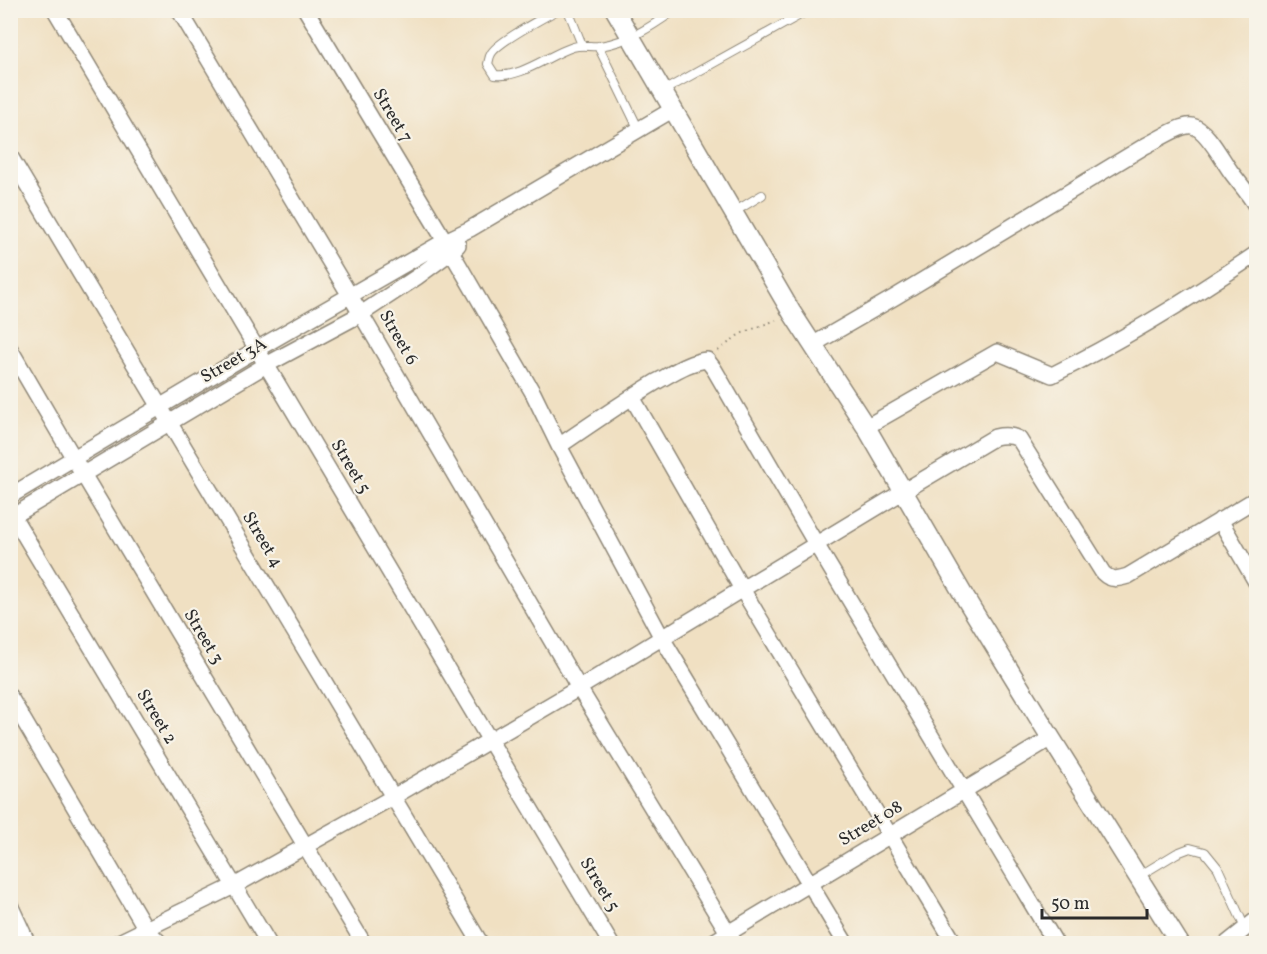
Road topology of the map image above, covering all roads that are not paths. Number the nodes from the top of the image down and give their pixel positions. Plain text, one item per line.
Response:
1 (55, 10) edge
2 (179, 10) edge
3 (306, 10) edge
4 (557, 10) edge
5 (568, 10) edge
6 (615, 10) edge
7 (675, 10) edge
8 (809, 10) edge
9 (631, 38) junction
10 (582, 45) junction
11 (598, 46) junction
12 (662, 92) junction
13 (672, 110) junction
14 (639, 130) junction
15 (10, 156) edge
16 (762, 195) dead end
17 (1257, 206) edge
18 (733, 213) junction
19 (448, 247) junction
20 (1257, 254) edge
21 (350, 296) junction
22 (361, 314) junction
23 (812, 345) junction
24 (10, 349) edge
25 (256, 349) junction
26 (266, 365) junction
27 (632, 397) junction
28 (160, 406) junction
29 (170, 422) junction
30 (866, 427) junction
31 (559, 446) junction
32 (74, 458) junction
33 (84, 474) junction
34 (904, 491) junction
35 (10, 496) edge
36 (1257, 499) edge
37 (12, 515) edge
38 (1220, 520) junction
39 (816, 544) junction
40 (1257, 582) edge
41 (742, 589) junction
42 (662, 638) junction
43 (579, 688) junction
44 (10, 697) edge
45 (1051, 738) junction
46 (490, 740) junction
47 (964, 790) junction
48 (393, 796) junction
49 (890, 835) junction
50 (305, 846) junction
51 (1138, 876) junction
52 (810, 884) junction
53 (234, 885) junction
54 (10, 904) edge
55 (1251, 924) edge
56 (147, 936) edge
57 (732, 938) edge
58 (28, 944) edge
59 (115, 944) edge
60 (161, 944) edge
61 (268, 944) edge
62 (364, 944) edge
63 (481, 944) edge
64 (611, 944) edge
65 (710, 944) edge
66 (846, 944) edge
67 (955, 944) edge
68 (1056, 944) edge
69 (1180, 944) edge
70 (1226, 944) edge

1 - 25 street, Street 5
2 - 21 street, Street 6
3 - 19 street, Street 7
4 - 10 lane
5 - 10 lane
6 - 9 street
7 - 9 lane
8 - 12 lane
9 - 11 lane
9 - 12 street
10 - 11 lane
11 - 14 lane
12 - 13 street
13 - 14 street, Street 3A
13 - 18 street
14 - 19 street, Street 3A
15 - 28 street, Street 4
16 - 18 lane
17 - 23 street
18 - 23 street
19 - 21 street, Street 3A
19 - 22 street, Street 3A
19 - 31 street, Street 7
20 - 30 street
21 - 22 street, Street 6
21 - 25 street, Street 3A
22 - 26 street, Street 3A
22 - 43 street, Street 6
23 - 30 street
24 - 32 street, Street 3
25 - 26 street, Street 5
25 - 28 street, Street 3A
26 - 29 street, Street 3A
26 - 46 street, Street 5
27 - 31 street
27 - 39 street
27 - 41 street
28 - 29 street, Street 4
28 - 32 street, Street 3A
29 - 33 street, Street 3A
29 - 48 street, Street 4
30 - 34 street
31 - 42 street, Street 7
32 - 33 street, Street 3
32 - 35 street, Street 3A
33 - 37 street, Street 3A
33 - 50 street, Street 3
34 - 38 street
34 - 39 street
34 - 45 street
36 - 38 street
37 - 53 street, Street 2
38 - 40 street
39 - 41 street
39 - 47 street
41 - 42 street
41 - 49 street
42 - 43 street
42 - 52 street, Street 7
43 - 46 street
43 - 57 street, Street 6
44 - 56 street
45 - 47 street, Street 08
45 - 51 street
46 - 48 street
46 - 64 street, Street 5
47 - 49 street, Street 08
47 - 68 street
48 - 50 street
48 - 63 street, Street 4
49 - 52 street, Street 08
49 - 67 street
50 - 53 street
50 - 62 street, Street 3
51 - 55 lane
51 - 69 street
52 - 57 street, Street 08
52 - 66 street, Street 7
53 - 56 street
53 - 61 street, Street 2
54 - 58 street
55 - 70 street
56 - 59 street
56 - 60 street
57 - 65 street, Street 08

